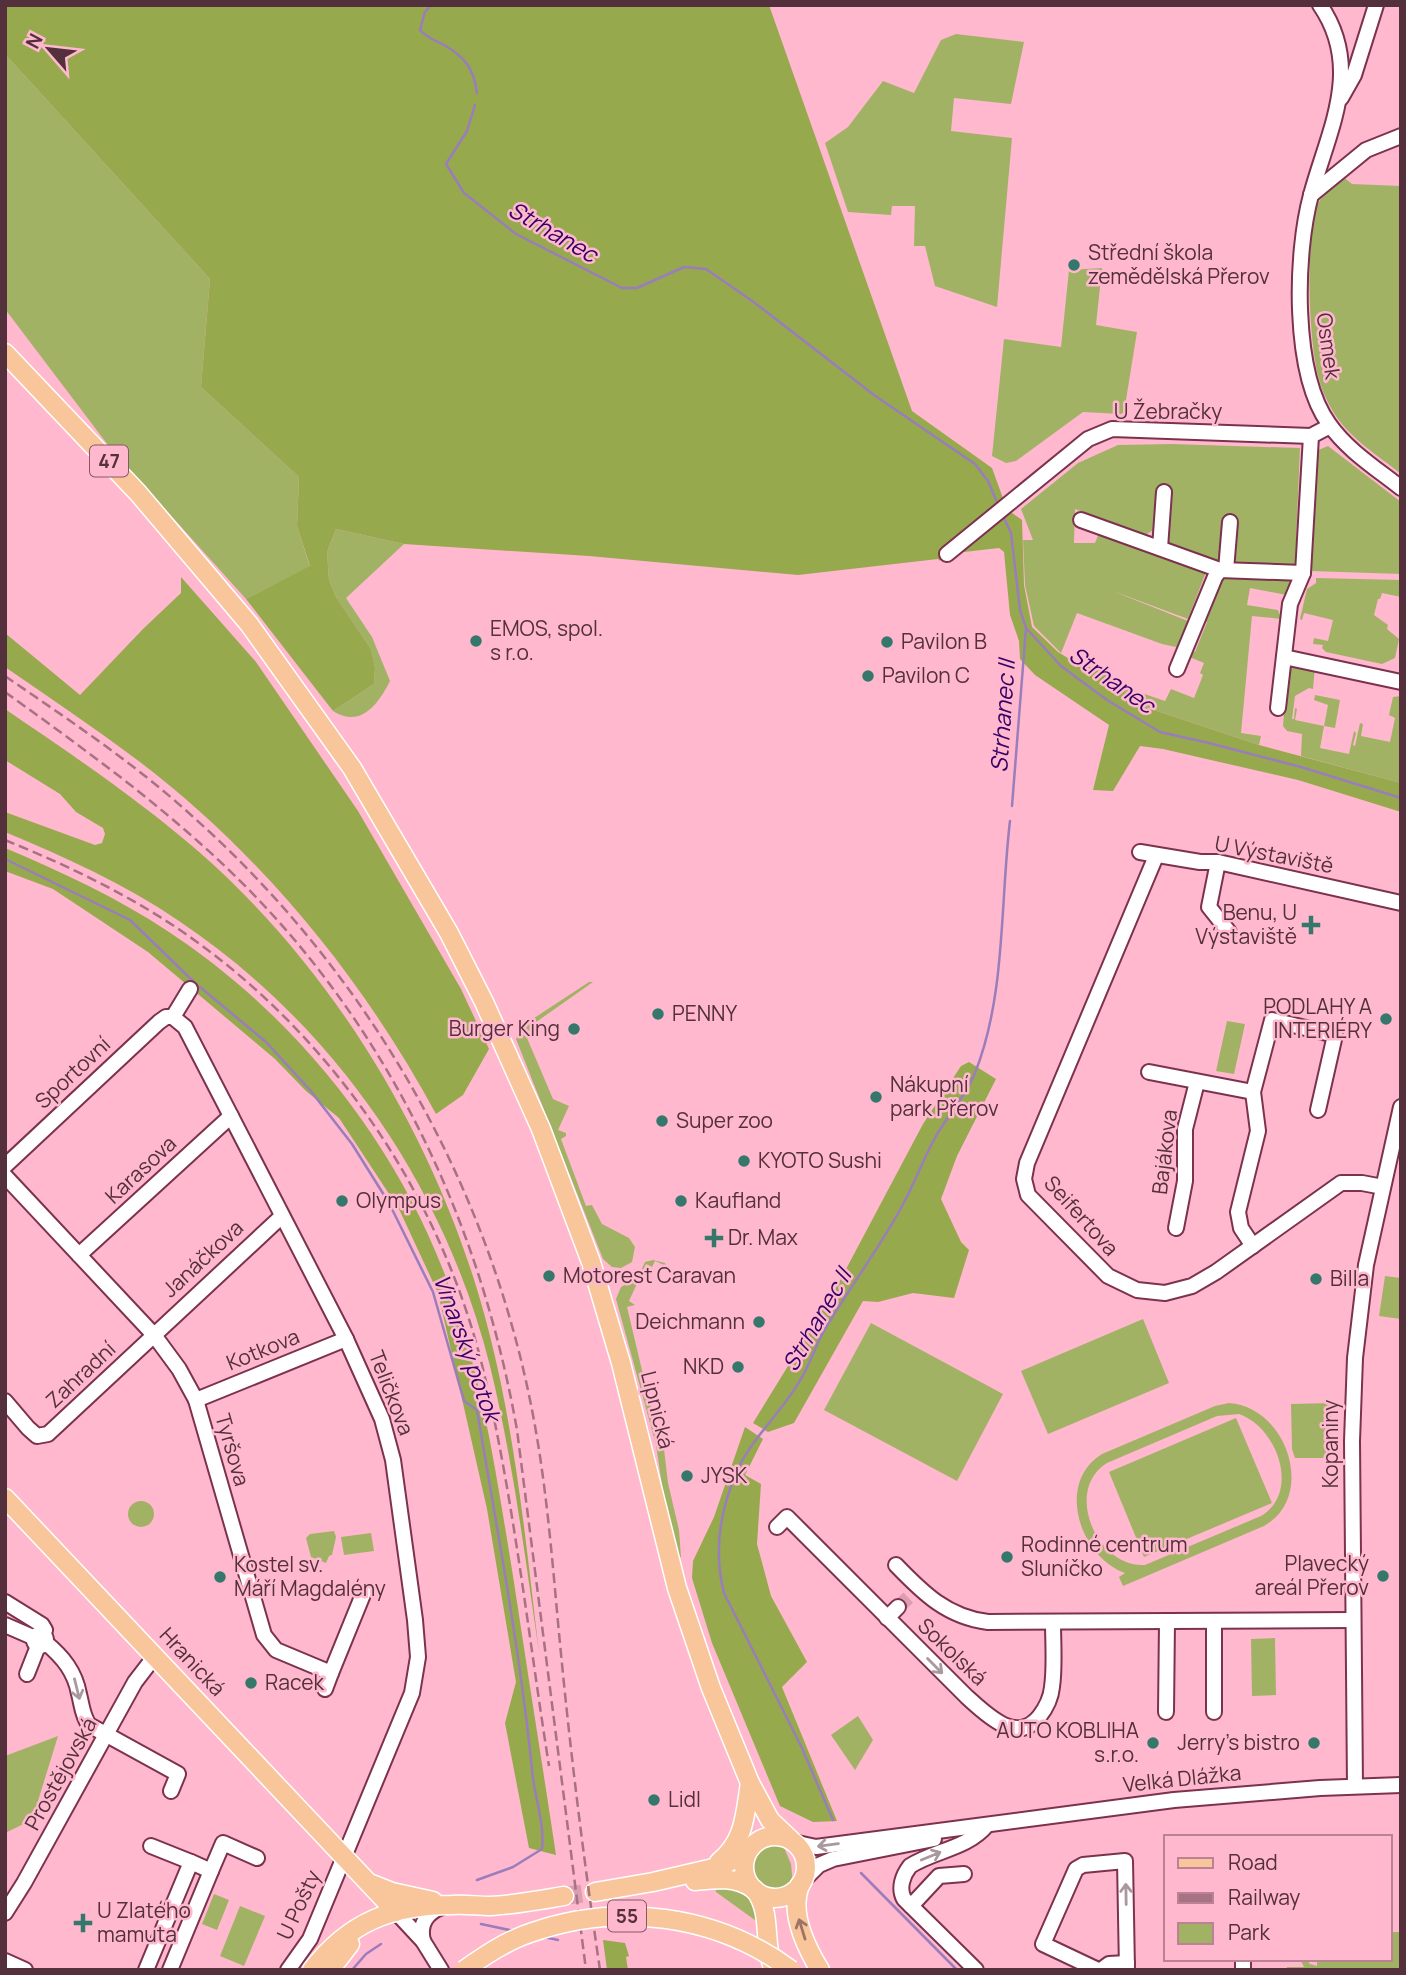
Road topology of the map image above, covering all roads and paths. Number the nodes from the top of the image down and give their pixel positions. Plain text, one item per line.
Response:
1 (1320, 5) edge
2 (1376, 5) edge
3 (1339, 52) junction
4 (1362, 52) junction
5 (1340, 99) junction
6 (1401, 136) edge
7 (1310, 196) junction
8 (5, 353) edge
9 (1330, 426) junction
10 (1311, 436) junction
11 (1401, 488) edge
12 (1164, 492) dead end
13 (1081, 520) dead end
14 (1230, 522) dead end
15 (1160, 548) junction
16 (947, 554) dead end
17 (1223, 570) junction
18 (1303, 573) junction
19 (1284, 657) junction
20 (1177, 669) dead end
21 (1401, 682) edge
22 (1278, 708) dead end
23 (1140, 852) dead end
24 (1156, 856) junction
25 (1217, 862) junction
26 (1401, 903) edge
27 (1229, 932) dead end
28 (190, 989) dead end
29 (173, 1017) junction
30 (1149, 1072) dead end
31 (1198, 1083) junction
32 (1253, 1092) junction
33 (1401, 1107) edge
34 (1318, 1110) dead end
35 (231, 1116) junction
36 (5, 1166) edge
37 (5, 1176) edge
38 (1383, 1187) junction
39 (282, 1216) junction
40 (1176, 1228) dead end
41 (1253, 1246) junction
42 (79, 1255) junction
43 (154, 1335) junction
44 (346, 1339) junction
45 (196, 1400) junction
46 (5, 1401) edge
47 (8, 1508) edge
48 (777, 1527) dead end
49 (896, 1564) dead end
50 (364, 1592) dead end
51 (5, 1602) edge
52 (898, 1607) tunnel mouth
53 (887, 1618) junction
54 (1353, 1620) junction
55 (1214, 1621) junction
56 (1053, 1622) junction
57 (1167, 1622) junction
58 (5, 1625) edge
59 (41, 1640) junction
60 (155, 1656) junction
61 (331, 1673) junction
62 (27, 1674) dead end
63 (325, 1689) dead end
64 (1166, 1712) dead end
65 (1214, 1712) dead end
66 (105, 1736) junction
67 (750, 1783) junction
68 (1401, 1785) edge
69 (1355, 1786) junction
70 (171, 1791) dead end
71 (987, 1825) junction
72 (969, 1828) junction
73 (792, 1840) junction
74 (151, 1846) dead end
75 (750, 1849) junction
76 (257, 1857) dead end
77 (345, 1857) junction
78 (191, 1862) junction
79 (712, 1868) junction
80 (211, 1871) junction
81 (964, 1874) dead end
82 (653, 1882) junction
83 (369, 1883) junction
84 (801, 1884) junction
85 (754, 1889) junction
86 (595, 1892) tunnel mouth
87 (564, 1896) tunnel mouth
88 (327, 1898) junction
89 (450, 1905) junction
90 (909, 1905) junction
91 (396, 1912) junction
92 (5, 1913) edge
93 (357, 1926) junction
94 (423, 1941) junction
95 (5, 1961) edge
96 (1127, 1966) edge
97 (25, 1970) edge
98 (146, 1970) edge
99 (170, 1970) edge
100 (288, 1970) edge
101 (312, 1970) edge
102 (330, 1970) edge
103 (441, 1970) edge
104 (464, 1970) edge
105 (774, 1970) edge
106 (791, 1970) edge
107 (820, 1970) edge
108 (976, 1970) edge
109 (1100, 1970) edge

1 - 3 street, Osmek
2 - 4 street
3 - 4 street
3 - 5 street, Osmek
4 - 5 street
5 - 7 street, Osmek
6 - 7 street
7 - 9 street, Osmek
8 - 67 main road, Lipnická / 47
9 - 10 street, U Žebračky
9 - 11 street, Osmek
10 - 16 street, U Žebračky
10 - 18 street
12 - 15 street
13 - 15 street
14 - 17 street
15 - 17 street
17 - 18 street
17 - 20 street
18 - 19 street
19 - 21 street
19 - 22 street
23 - 24 street, U Výstaviště
24 - 25 street, U Výstaviště
24 - 41 street, Seifertova
25 - 26 street, U Výstaviště
25 - 27 street
28 - 29 street
29 - 35 street, Teličkova
29 - 36 street, Sportovní
30 - 31 street
31 - 32 street
31 - 40 street, Bajákova
32 - 34 street
32 - 41 street
33 - 38 street, Kopaniny
35 - 39 street, Teličkova
35 - 42 street, Karasova
37 - 42 street, Tyršova
38 - 41 street, Seifertova
38 - 54 street, Kopaniny
39 - 43 street, Janáčkova
39 - 44 street, Teličkova
42 - 43 street, Tyršova
43 - 45 street, Tyršova
43 - 46 street, Zahradní
44 - 45 street, Kotkova
44 - 77 street, Teličkova
45 - 61 street, Tyršova
47 - 60 main road, Hranická
48 - 53 street, Sokolská
49 - 56 street, Sokolská
50 - 61 street
51 - 59 street
52 - 53 street
53 -> 56 street, Sokolská
54 - 55 street, Sokolská
54 - 69 street, Kopaniny
55 - 57 street, Sokolská
55 - 65 street
56 - 57 street, Sokolská
57 - 64 street
58 - 59 street
59 - 62 street
59 -> 66 street
60 - 66 street, Prostějovská
60 - 77 main road, Hranická
61 - 63 street
66 - 70 street
66 - 92 street, Prostějovská
67 - 73 main road, Lipnická / 47
67 - 75 main road, Lipnická / 47
67 - 79 main road
68 - 69 street, Velká Dlážka
69 - 71 street, Velká Dlážka
71 - 72 street, Velká Dlážka
90 -> 71 street
72 -> 73 street, Velká Dlážka
72 - 84 street, Velká Dlážka
73 - 75 main road
73 - 84 main road, 47
74 - 78 street
75 - 79 main road
75 - 85 main road, 47
76 - 80 street
77 - 83 main road, Hranická
77 - 88 street, U Pošty
78 - 80 street
78 - 98 street
79 - 82 main road
80 - 99 street
81 - 90 street
82 - 85 main road
82 - 86 main road
83 - 88 street
83 - 89 main road
83 - 91 main road, Hranická
83 - 93 main road
84 - 85 main road
107 -> 84 main road
85 - 105 main road
87 - 89 main road
88 - 100 street, U Pošty
89 - 91 main road
89 - 94 street
90 - 108 street
91 - 93 main road
91 - 94 street
91 - 102 main road
93 - 101 main road
94 - 103 street
95 - 97 street
96 - 109 street
96 -> 109 street
104 - 106 main road, 55, bridge

